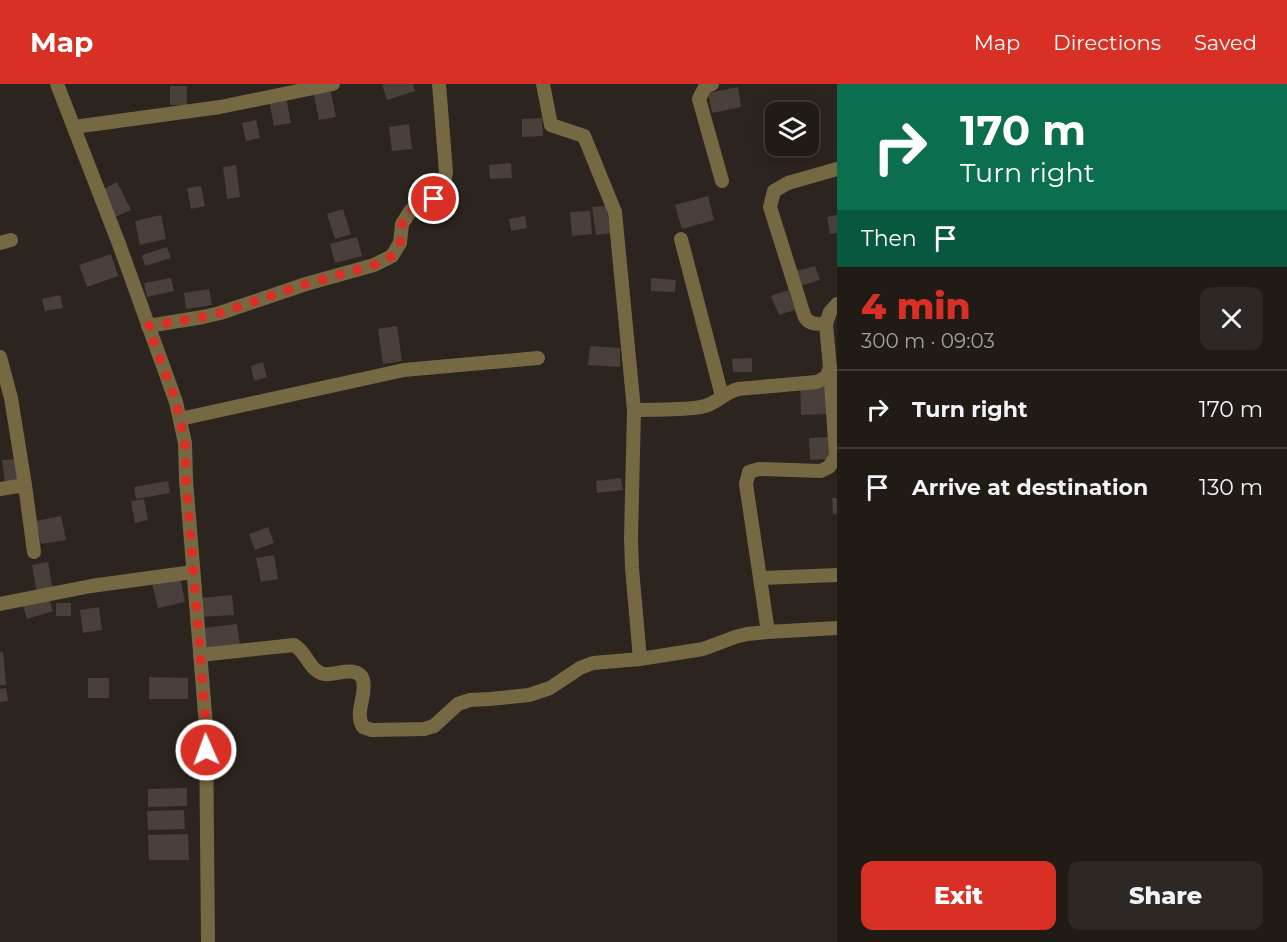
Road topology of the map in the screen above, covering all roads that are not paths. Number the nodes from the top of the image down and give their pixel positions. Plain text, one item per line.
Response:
1 (57, 84) edge
2 (333, 84) edge
3 (439, 84) edge
4 (543, 84) edge
5 (712, 84) edge
6 (74, 127) junction
7 (837, 169) edge
8 (722, 181) dead end
9 (681, 238) dead end
10 (837, 304) edge
11 (826, 324) junction
12 (148, 326) junction
13 (0, 357) edge
14 (538, 358) dead end
15 (830, 368) junction
16 (722, 396) junction
17 (634, 410) junction
18 (180, 419) junction
19 (25, 485) junction
20 (0, 489) edge
21 (34, 552) dead end
22 (193, 572) junction
23 (837, 575) edge
24 (760, 578) junction
25 (0, 604) edge
26 (837, 628) edge
27 (768, 632) junction
28 (200, 655) junction
29 (640, 659) junction
30 (208, 942) edge

1 - 6 street
2 - 6 street
3 - 12 street
4 - 17 street
5 - 8 street
6 - 12 street
7 - 11 street
9 - 16 street
10 - 11 street
11 - 15 street
12 - 18 street
13 - 19 street
14 - 18 street
15 - 16 street
15 - 24 street
16 - 17 street
17 - 29 street
18 - 22 street
19 - 20 street
19 - 21 street
22 - 25 street
22 - 28 street
23 - 24 street
24 - 27 street
26 - 27 street
27 - 29 street
28 - 29 street
28 - 30 street

